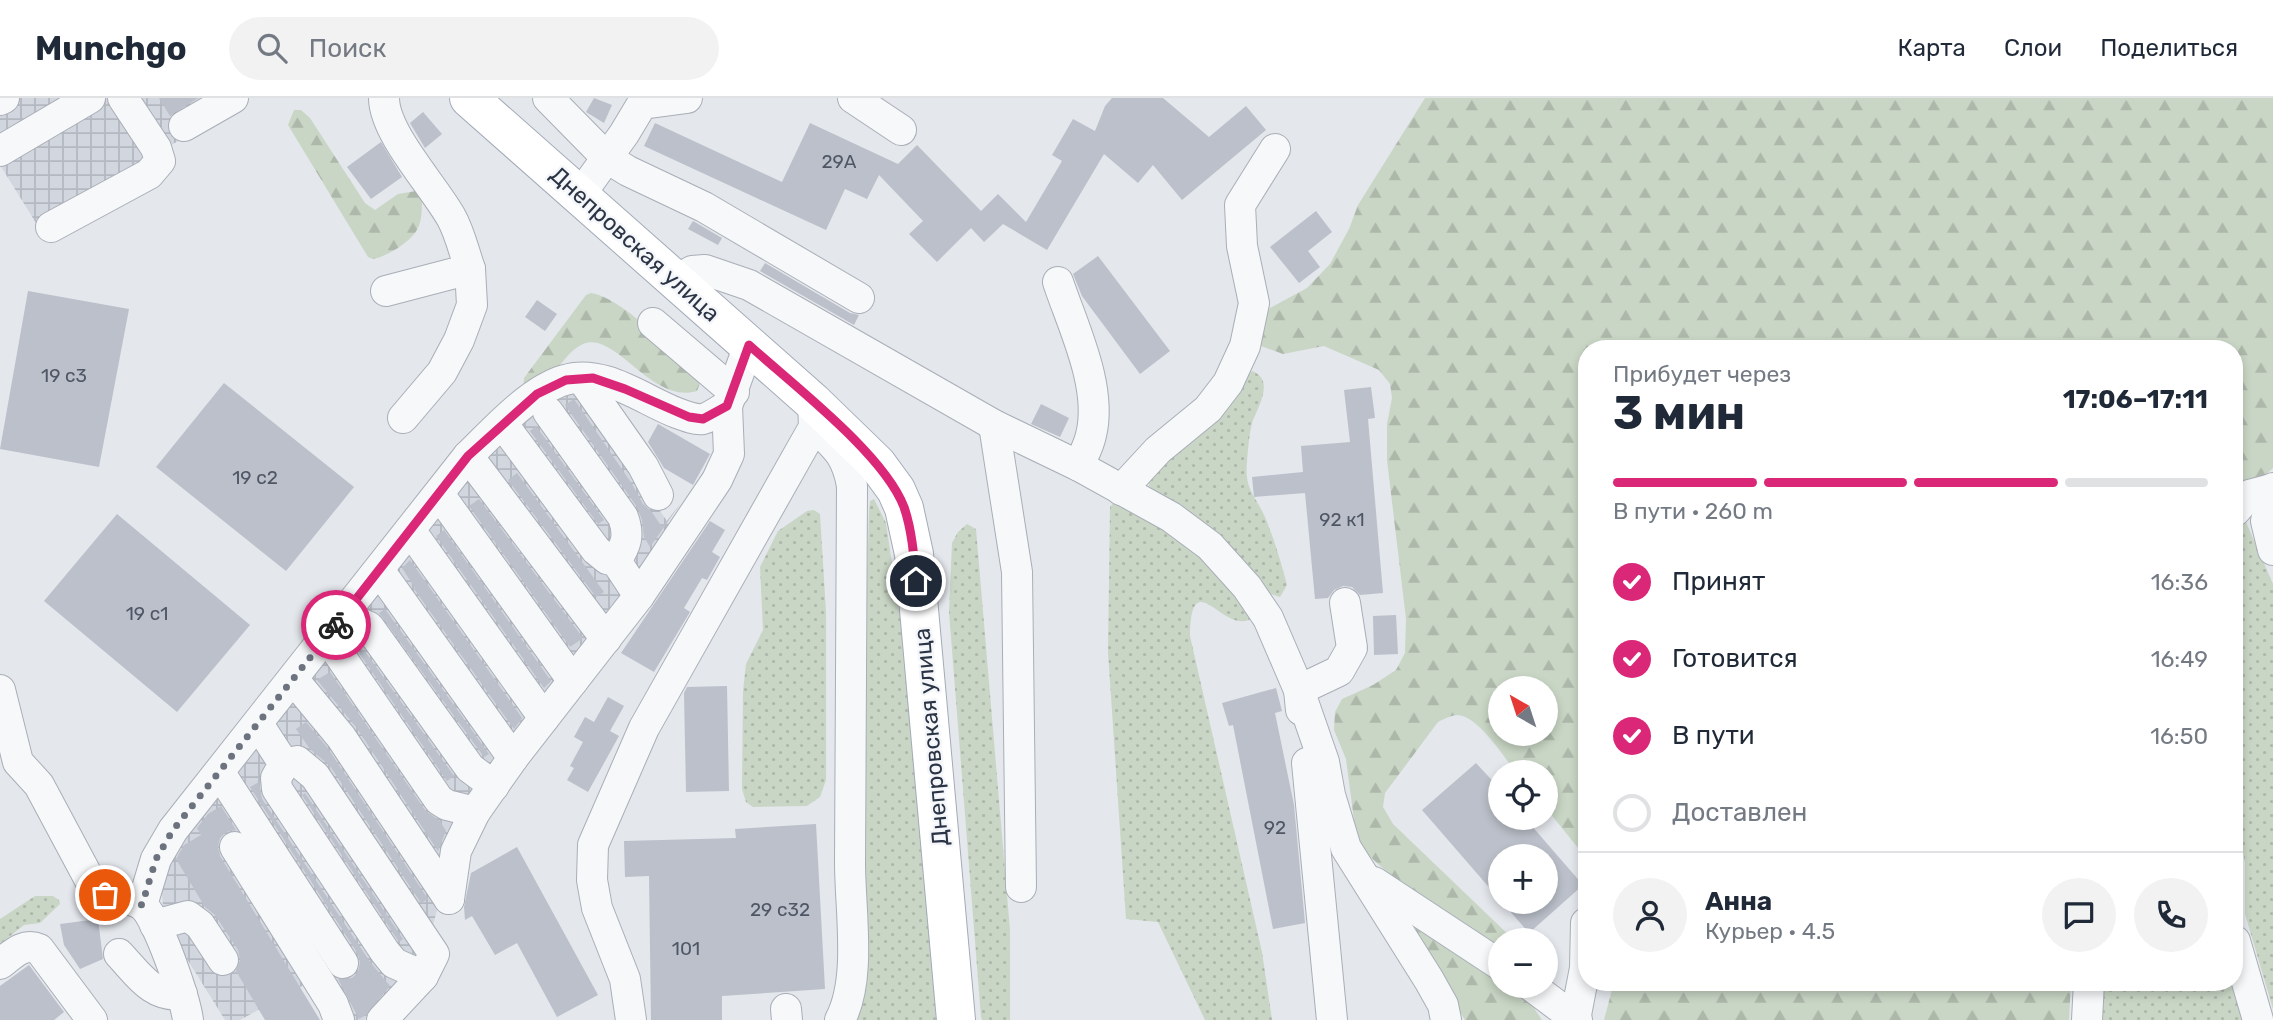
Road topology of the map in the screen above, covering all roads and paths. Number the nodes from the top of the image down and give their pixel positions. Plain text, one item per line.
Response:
1 (90, 98) edge
2 (123, 98) edge
3 (233, 98) edge
4 (384, 98) edge
5 (469, 98) edge
6 (548, 98) edge
7 (687, 98) edge
8 (853, 98) edge
9 (641, 101) edge
10 (184, 126) dead end
11 (901, 130) dead end
12 (1275, 149) dead end
13 (0, 151) edge
14 (607, 158) junction
15 (580, 195) junction
16 (51, 227) dead end
17 (470, 269) junction
18 (676, 281) junction
19 (1058, 282) dead end
20 (386, 291) dead end
21 (859, 298) dead end
22 (653, 323) dead end
23 (749, 345) junction
24 (582, 379) junction
25 (731, 399) junction
26 (548, 412) dead end
27 (814, 414) junction
28 (403, 418) dead end
29 (502, 423) junction
30 (994, 425) junction
31 (468, 456) junction
32 (1080, 466) junction
33 (2272, 488) edge
34 (1121, 490) junction
35 (439, 494) junction
36 (658, 495) dead end
37 (2243, 501) edge
38 (410, 530) junction
39 (2273, 550) edge
40 (616, 561) junction
41 (379, 570) junction
42 (639, 596) junction
43 (1345, 603) dead end
44 (332, 631) junction
45 (606, 639) junction
46 (293, 679) junction
47 (573, 681) junction
48 (0, 690) edge
49 (1299, 690) junction
50 (544, 718) junction
51 (258, 724) junction
52 (513, 758) junction
53 (284, 764) junction
54 (9, 769) edge
55 (220, 772) junction
56 (494, 786) junction
57 (475, 812) junction
58 (235, 847) dead end
59 (1365, 876) junction
60 (1021, 887) dead end
61 (148, 915) junction
62 (120, 954) dead end
63 (1488, 957) edge
64 (223, 960) dead end
65 (342, 963) dead end
66 (0, 964) edge
67 (2243, 968) edge
68 (423, 976) junction
69 (1580, 991) edge
70 (2089, 991) edge
71 (1547, 998) edge
72 (185, 1007) edge
73 (1575, 1019) edge
74 (92, 1020) edge
75 (339, 1020) edge
76 (382, 1020) edge
77 (631, 1020) edge
78 (840, 1020) edge
79 (956, 1020) edge
80 (1332, 1020) edge
81 (1446, 1020) edge
82 (2087, 1020) edge
83 (2258, 1020) edge

1 - 13 street
2 - 16 street
3 - 10 street
4 - 17 street
5 - 15 main road, Днепровская улица
6 - 14 street
7 - 9 street
8 - 11 street
9 - 14 street
12 - 34 street
14 - 15 street
14 - 21 street
15 - 18 main road, Днепровская улица
17 - 20 street
17 - 28 street
18 - 23 main road, Днепровская улица
18 - 30 street
19 - 32 street
22 - 25 street
23 - 25 street
23 - 27 main road, Днепровская улица
24 - 25 street
24 - 29 street
24 - 36 street
25 - 42 street
26 - 40 street
27 - 77 street
27 - 78 street
27 - 79 main road, Днепровская улица
29 - 31 street
29 - 40 street
30 - 32 street
30 - 60 street
31 - 35 street
31 - 45 street
32 - 34 street
33 - 37 street
33 - 39 street
34 - 49 street
35 - 38 street
35 - 47 street
38 - 41 street
38 - 50 street
40 - 42 street
41 - 44 street
41 - 52 street
42 - 45 street
43 - 49 street
44 - 46 street
44 - 56 street
44 - 57 street
45 - 47 street
46 - 51 street
46 - 57 street
47 - 50 street
48 - 54 street
49 - 59 street
49 - 80 street
50 - 52 street
51 - 53 street
51 - 55 street
52 - 56 street
53 - 68 street
53 - 68 street
54 - 61 street
55 - 61 street
55 - 65 street
56 - 57 street
58 - 75 street
59 - 63 street
59 - 81 street
61 - 64 street
61 - 72 street
62 - 72 street
66 - 74 street
67 - 83 street
68 - 76 street
69 - 73 street
70 - 82 street
71 - 73 street

